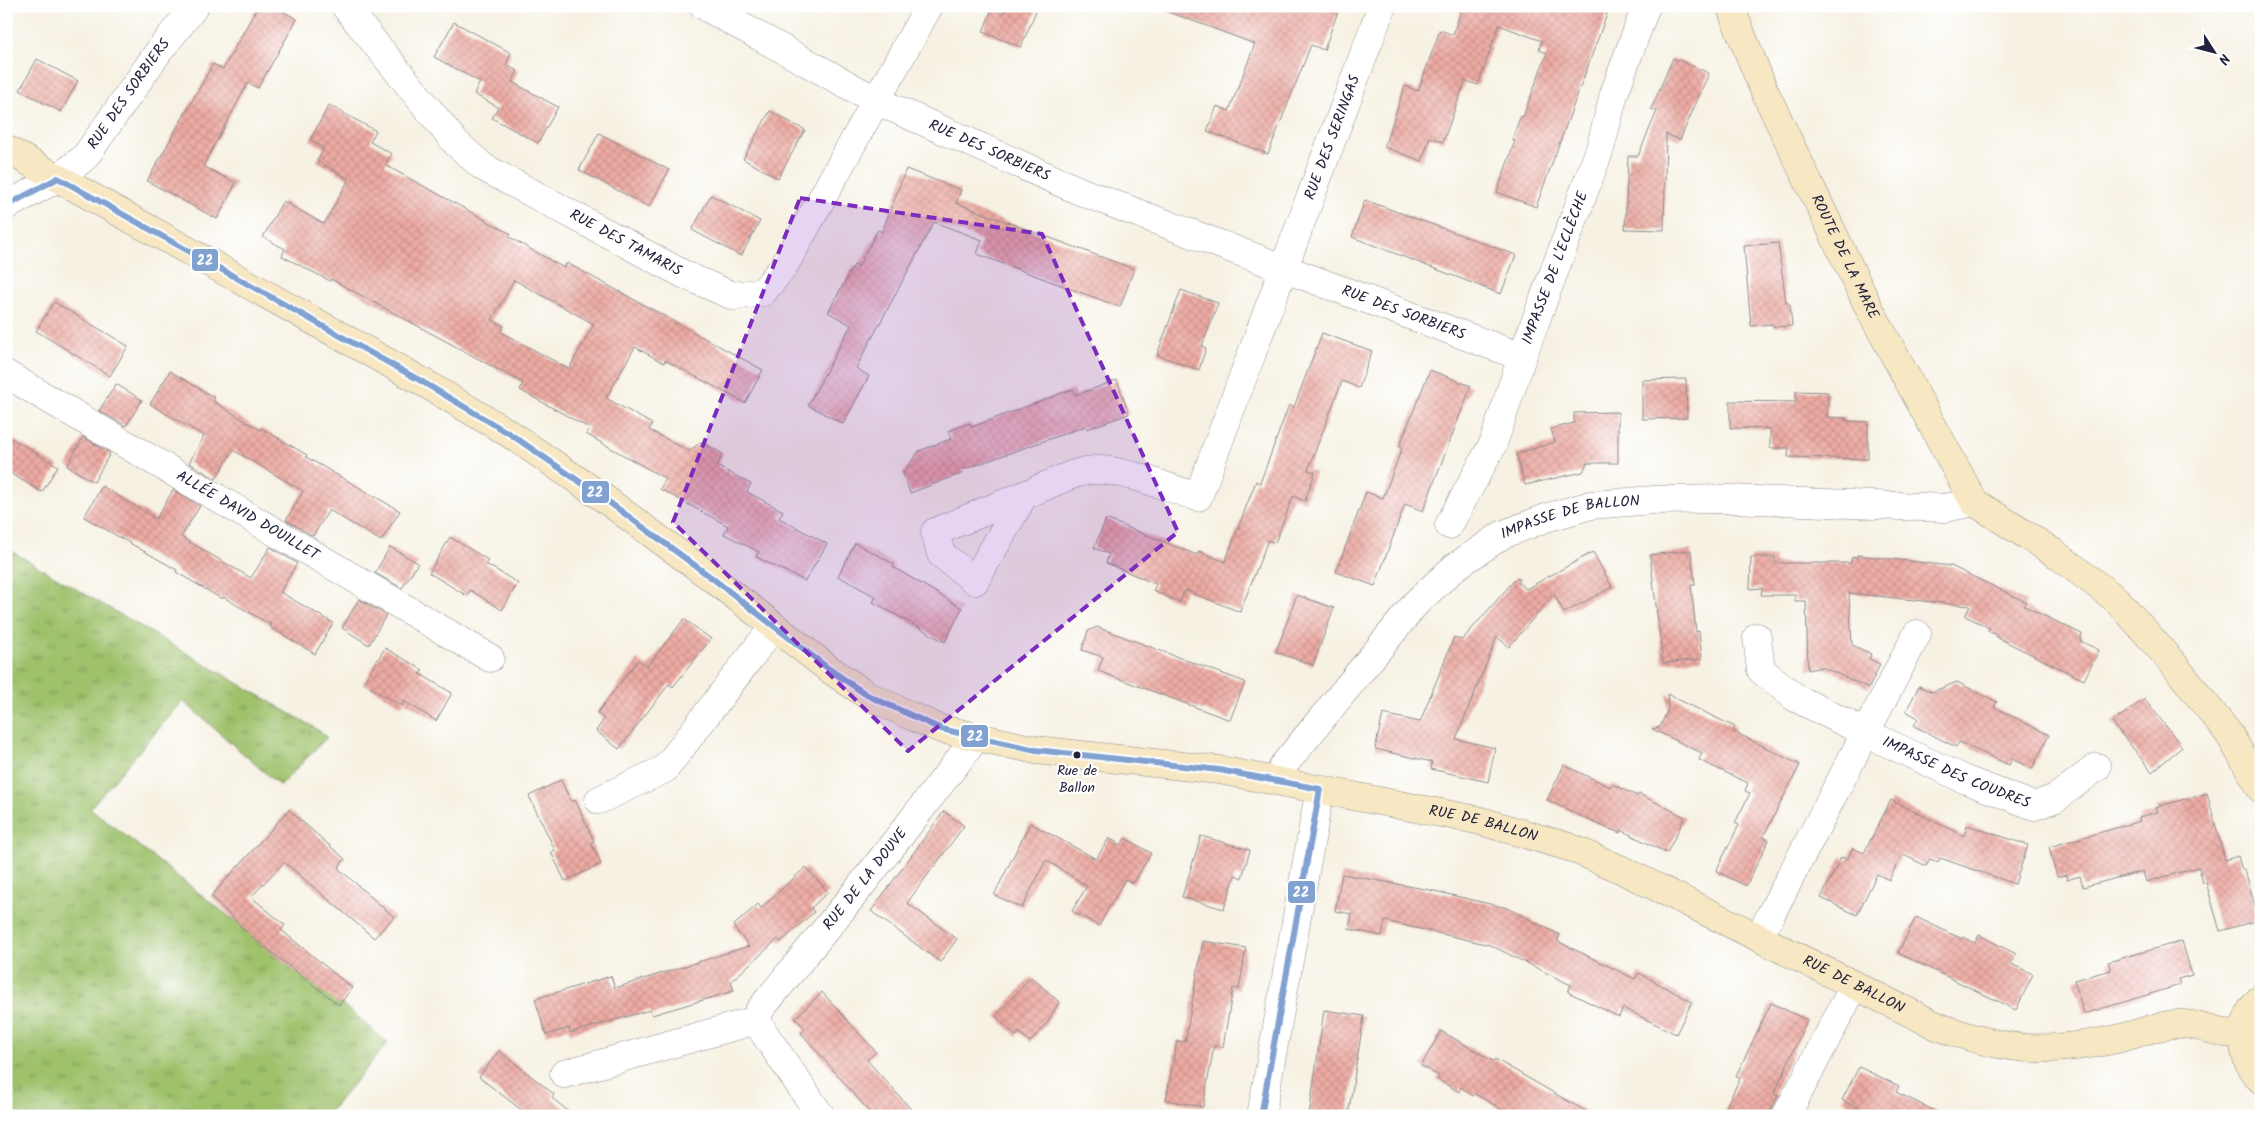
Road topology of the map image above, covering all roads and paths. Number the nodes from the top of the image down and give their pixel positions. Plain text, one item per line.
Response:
1 (194, 6) edge
2 (345, 6) edge
3 (704, 6) edge
4 (929, 6) edge
5 (1382, 6) edge
6 (1646, 6) edge
7 (1730, 6) edge
8 (878, 100) junction
9 (6, 149) edge
10 (58, 178) junction
11 (6, 206) edge
12 (1285, 270) junction
13 (1522, 356) junction
14 (6, 374) edge
15 (1024, 495) dead end
16 (1974, 502) junction
17 (1449, 525) dead end
18 (774, 626) junction
19 (1917, 634) dead end
20 (1756, 637) dead end
21 (490, 658) dead end
22 (1866, 733) junction
23 (976, 738) junction
24 (2097, 767) dead end
25 (1279, 780) junction
26 (1320, 789) junction
27 (2261, 789) edge
28 (598, 800) dead end
29 (1759, 937) junction
30 (1854, 986) junction
31 (2261, 998) edge
32 (757, 1020) junction
33 (2244, 1032) junction
34 (564, 1074) dead end
35 (2261, 1080) edge
36 (1794, 1113) edge
37 (821, 1116) edge
38 (1261, 1116) edge

1 - 10 street, RUE DES SORBIERS
2 - 8 street, RUE DES TAMARIS
3 - 8 street, RUE DES SORBIERS
4 - 8 street
5 - 12 street, RUE DES SERINGAS
6 - 13 street, IMPASSE DE L'ECLÈCHE
7 - 16 street, ROUTE DE LA MARE
8 - 12 street, RUE DES SORBIERS
9 - 10 street, RUE DE BALLON
10 - 11 street, RUE DES SORBIERS
10 - 18 street, RUE DE BALLON
12 - 13 street, RUE DES SORBIERS
12 - 15 street
13 - 17 street, IMPASSE DE L'ECLÈCHE
14 - 21 street, ALLÉE DAVID DOUILLET
16 - 25 street, IMPASSE DE BALLON
16 - 27 street
18 - 23 street, RUE DE BALLON
18 - 28 street
19 - 22 street, IMPASSE DES COUDRES
20 - 22 street, IMPASSE DES COUDRES
22 - 24 street, IMPASSE DES COUDRES
22 - 29 street, IMPASSE DES COUDRES
23 - 25 street, RUE DE BALLON
23 - 32 street, RUE DE LA DOUVE
25 - 26 street, RUE DE BALLON
26 - 29 street, RUE DE BALLON
26 - 38 street
29 - 30 street, RUE DE BALLON
30 - 33 street, RUE DE BALLON
30 - 36 street
31 - 33 street
32 - 34 street
32 - 37 street
33 - 35 street

